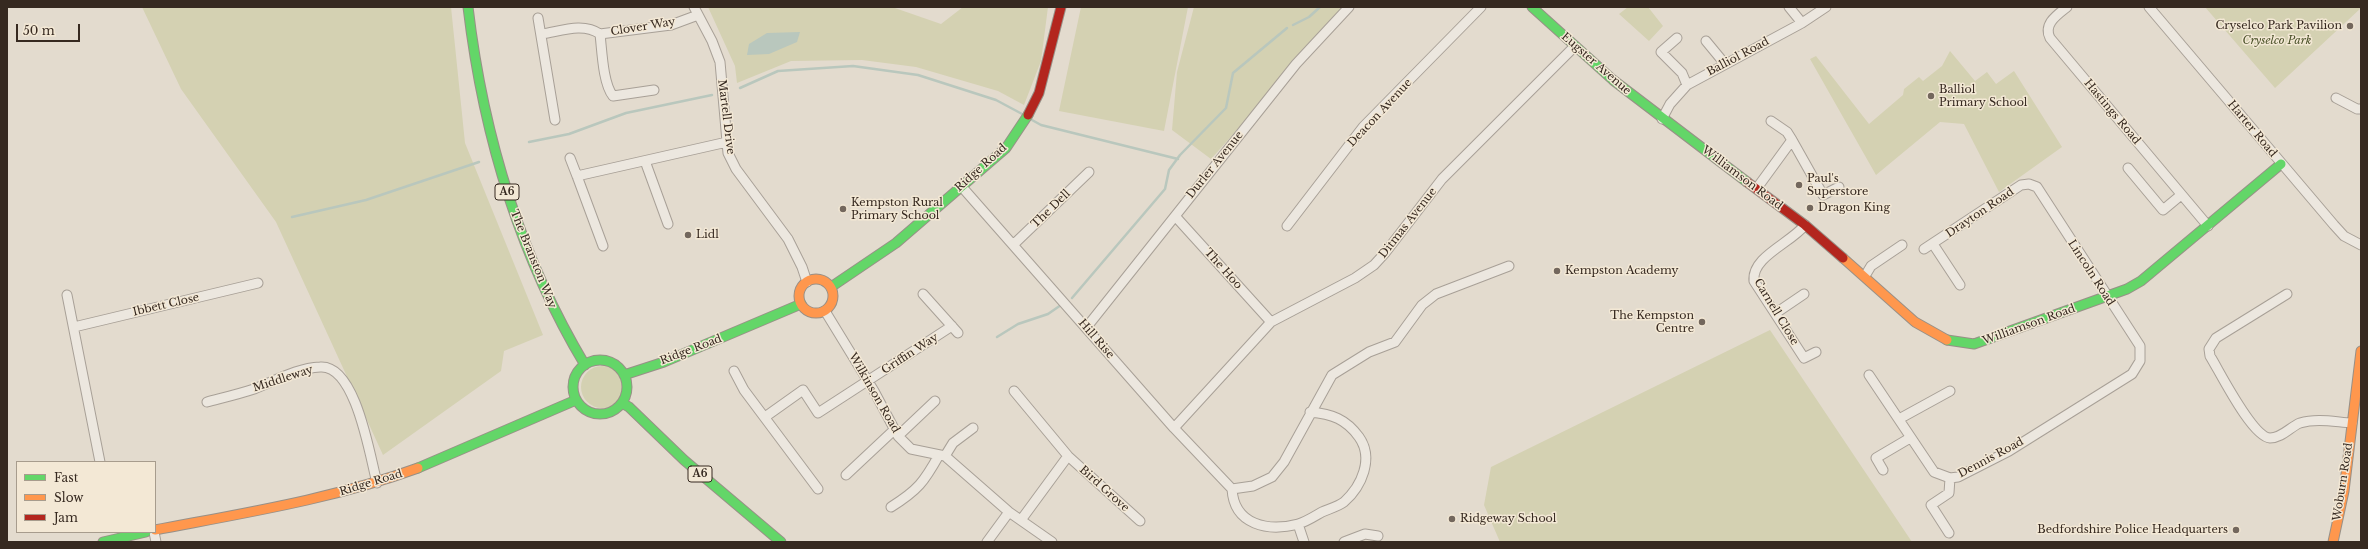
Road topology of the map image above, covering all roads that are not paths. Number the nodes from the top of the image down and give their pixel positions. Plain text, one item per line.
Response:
1 (468, 7) edge
2 (1060, 7) edge
3 (1349, 7) edge
4 (1481, 7) edge
5 (1532, 7) edge
6 (1789, 7) edge
7 (1826, 7) edge
8 (2067, 7) edge
9 (2149, 7) edge
10 (696, 11) edge
11 (538, 18) dead end
12 (1802, 23) junction
13 (542, 34) junction
14 (600, 34) junction
15 (1677, 38) dead end
16 (1706, 41) dead end
17 (1575, 46) junction
18 (1725, 64) junction
19 (1687, 85) junction
20 (654, 90) dead end
21 (2336, 98) dead end
22 (2361, 109) edge
23 (1662, 119) junction
24 (555, 120) dead end
25 (1771, 121) dead end
26 (1792, 140) junction
27 (727, 142) junction
28 (570, 158) dead end
29 (644, 161) junction
30 (2281, 164) junction
31 (2128, 168) dead end
32 (1089, 172) dead end
33 (577, 176) junction
34 (962, 187) junction
35 (1839, 187) dead end
36 (2037, 187) joint
37 (1757, 188) junction
38 (2181, 195) junction
39 (1174, 216) junction
40 (668, 224) dead end
41 (1805, 225) junction
42 (1286, 226) dead end
43 (2208, 226) junction
44 (1933, 244) junction
45 (1013, 245) junction
46 (1902, 245) dead end
47 (2361, 245) edge
48 (603, 246) dead end
49 (1924, 249) dead end
50 (1509, 266) dead end
51 (1865, 276) junction
52 (258, 282) dead end
53 (807, 282) junction
54 (1960, 285) dead end
55 (831, 287) junction
56 (923, 294) dead end
57 (1804, 294) dead end
58 (2287, 294) dead end
59 (67, 295) dead end
60 (2107, 298) junction
61 (801, 304) junction
62 (825, 311) junction
63 (1776, 313) junction
64 (1271, 322) junction
65 (74, 327) junction
66 (1086, 328) junction
67 (2361, 351) edge
68 (1816, 352) dead end
69 (2140, 360) joint
70 (585, 365) junction
71 (734, 371) dead end
72 (2360, 373) edge
73 (624, 375) junction
74 (1869, 375) dead end
75 (868, 382) junction
76 (1014, 391) dead end
77 (1950, 391) dead end
78 (576, 400) junction
79 (935, 401) dead end
80 (207, 402) dead end
81 (622, 403) junction
82 (1310, 412) junction
83 (765, 417) junction
84 (1899, 419) junction
85 (2352, 423) junction
86 (973, 428) dead end
87 (1174, 428) junction
88 (896, 433) junction
89 (1910, 438) junction
90 (942, 455) junction
91 (1068, 456) junction
92 (100, 461) edge
93 (1883, 470) dead end
94 (846, 474) dead end
95 (1950, 478) junction
96 (377, 483) junction
97 (818, 489) dead end
98 (1232, 490) junction
99 (891, 507) dead end
100 (1009, 512) junction
101 (1021, 520) junction
102 (1140, 521) dead end
103 (1298, 524) junction
104 (156, 531) edge
105 (136, 533) edge
106 (1949, 533) dead end
107 (115, 535) edge
108 (1378, 536) dead end
109 (103, 542) edge
110 (781, 542) edge
111 (987, 542) edge
112 (1052, 542) edge
113 (1304, 542) edge
114 (1344, 542) edge
115 (2333, 542) edge

1 - 70 main road, The Branston Way / A6
2 - 34 main road, Ridge Road
3 - 39 street, Durler Avenue
4 - 42 street, Deacon Avenue
5 - 17 main road, Eugster Avenue
6 - 12 street
7 - 12 street, Balliol Road
8 - 38 street, Hastings Road
9 - 30 street, Harter Road
10 - 14 street, Clover Way
10 - 27 street, Martell Drive
11 - 13 street
12 - 18 street, Balliol Road
13 - 14 street, Clover Way
13 - 24 street
14 - 20 street
15 - 19 street
16 - 18 street
17 - 23 main road, Eugster Avenue
17 - 64 street, Ditmas Avenue
18 - 19 street, Balliol Road
19 - 23 street, Balliol Road
21 - 22 street
23 - 37 main road, Williamson Road
25 - 26 street
26 - 35 street
26 - 37 street
27 - 29 street
27 - 53 street, Martell Drive
28 - 33 street
29 - 33 street
29 - 40 street
30 - 43 main road, Williamson Road
30 - 47 street, Harter Road
31 - 38 street
32 - 45 street, The Dell
33 - 48 street
34 - 45 street, Hill Rise
34 - 55 main road, Ridge Road
36 - 44 street, Drayton Road
36 - 60 street, Lincoln Road
37 - 41 main road, Williamson Road
38 - 43 street, Hastings Road
39 - 64 street, The Hoo
39 - 66 street, Durler Avenue
41 - 51 main road, Williamson Road
41 - 63 street, Carnell Close
43 - 60 main road, Williamson Road
44 - 49 street, Drayton Road
44 - 54 street
45 - 66 street, Hill Rise
46 - 51 street
50 - 82 street
51 - 60 main road, Williamson Road
52 - 65 street, Ibbett Close
53 - 55 main road
53 - 61 main road
55 - 62 main road
56 - 75 street, Griffin Way
57 - 63 street
58 - 85 street
59 - 65 street
60 - 69 street, Lincoln Road
61 - 62 main road
61 - 73 main road, Ridge Road
62 - 75 street, Wilkinson Road
63 - 68 street, Carnell Close
64 - 87 street, Ditmas Avenue
65 - 92 street
66 - 87 street, Hill Rise
67 - 72 main road, Woburn Road
69 - 95 street, Dennis Road
70 - 73 main road
70 - 78 main road
71 - 83 street
72 - 85 main road, Woburn Road
73 - 81 main road
74 - 84 street, Dennis Road
75 - 83 street, Griffin Way
75 - 88 street, Wilkinson Road
76 - 91 street, Bird Grove
77 - 84 street
78 - 81 main road
78 - 96 main road, Ridge Road
79 - 88 street
80 - 96 street, Middleway
81 - 110 main road, A6
82 - 98 street
82 - 103 street
83 - 97 street
84 - 89 street, Dennis Road
85 - 115 main road, Woburn Road
86 - 90 street
87 - 98 street, Hill Rise
88 - 90 street, Wilkinson Road
88 - 94 street
89 - 93 street
89 - 95 street, Dennis Road
90 - 99 street
90 - 100 street, Wilkinson Road
91 - 101 street
91 - 102 street, Bird Grove
95 - 106 street
96 - 104 main road, Ridge Road
98 - 103 street
100 - 101 street, Wilkinson Road
100 - 111 street
101 - 112 street, Wilkinson Road
103 - 113 street
105 - 107 main road
107 - 109 main road
108 - 114 street

